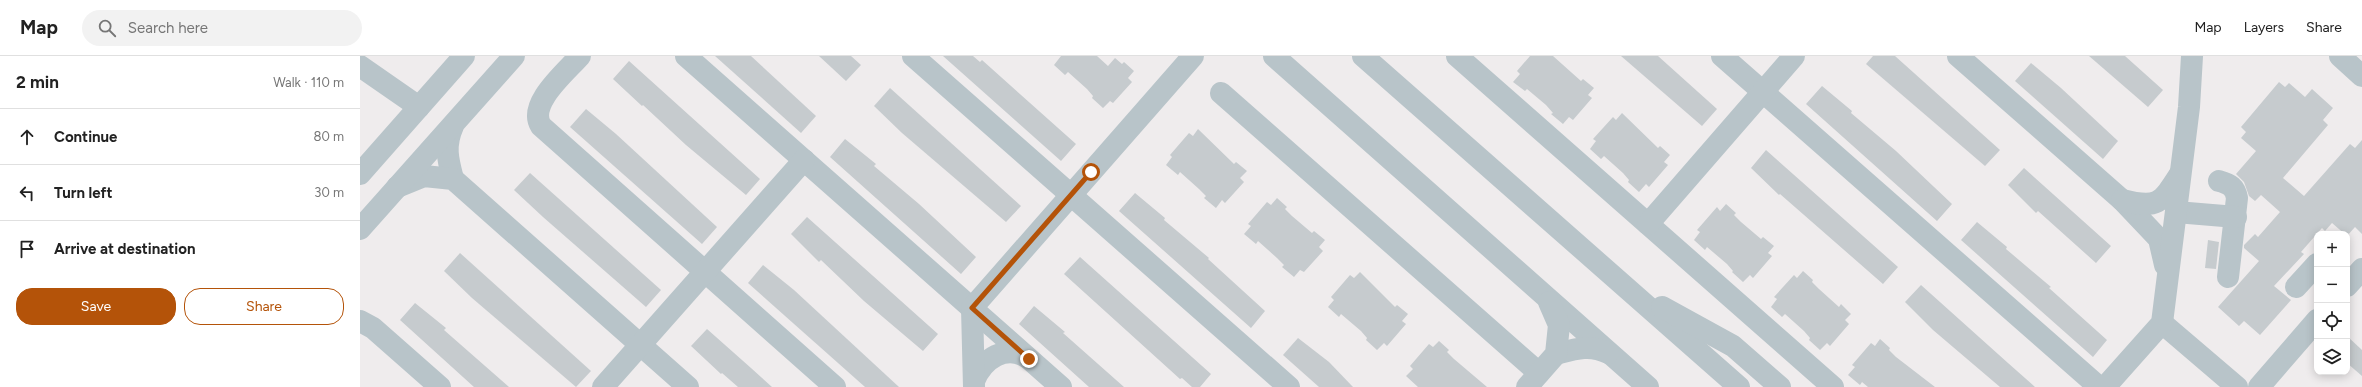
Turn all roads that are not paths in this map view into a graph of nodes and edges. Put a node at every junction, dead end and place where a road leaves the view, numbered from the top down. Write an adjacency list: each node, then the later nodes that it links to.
1 (464, 56): 21 (street)
2 (514, 56): 23 (street)
3 (580, 56): 37 (street)
4 (686, 56): 24 (street)
5 (913, 56): 30 (street)
6 (1193, 56): 30 (street)
7 (1363, 56): 40 (street)
8 (1456, 56): 34 (street)
9 (1722, 56): 19 (street)
10 (1794, 56): 19 (street)
11 (1958, 56): 31 (street)
12 (2179, 56): 22 (street)
13 (2192, 56): 22 (street)
14 (2202, 56): 22 (street)
15 (2340, 56): 18 (street)
16 (1274, 57): 42 (street)
17 (360, 66): 21 (street)
18 (2362, 76)
19 (1763, 92): 34 (street); 63 (street)
20 (1221, 93): 51 (street)
21 (419, 107): 25 (street)
22 (2189, 107): 26 (street)
23 (454, 122): 27 (street); 29 (street)
24 (804, 160): 37 (street); 43 (street)
25 (364, 168)
26 (2181, 174): 31 (street); 32 (street)
27 (453, 179): 29 (street); 47 (street)
28 (2219, 182): 33 (street)
29 (397, 187): 35 (street)
30 (1070, 194): 43 (street); 58 (street)
31 (2122, 200): 39 (street)
32 (2176, 212): 33 (street); 39 (street)
33 (2236, 217): 38 (street)
34 (1648, 224): 62 (street)
35 (363, 227)
36 (2314, 267): 41 (street)
37 (704, 272): 47 (street); 56 (street)
38 (2228, 277)
39 (2168, 279): 46 (street)
40 (1625, 287): 60 (street); 61 (street)
41 (2296, 288)
42 (1548, 299): 48 (street); 49 (street)
43 (972, 308): 50 (street); 52 (street)
44 (360, 321): 53 (street)
45 (2314, 323): 66 (street)
46 (2162, 324): 64 (street); 65 (street)
47 (641, 344): 54 (street); 55 (street)
48 (1609, 353): 49 (street); 59 (street)
49 (1556, 354): 51 (street)
50 (1029, 359): 52 (street); 57 (street)
51 (1533, 380)
52 (974, 384)
53 (440, 387)
54 (603, 387)
55 (688, 387)
56 (835, 387)
57 (1061, 387)
58 (1289, 387)
59 (1648, 387)
60 (1739, 387)
61 (1780, 387)
62 (1832, 387)
63 (2099, 387)
64 (2105, 387)
65 (2238, 387)
66 (2259, 387)

